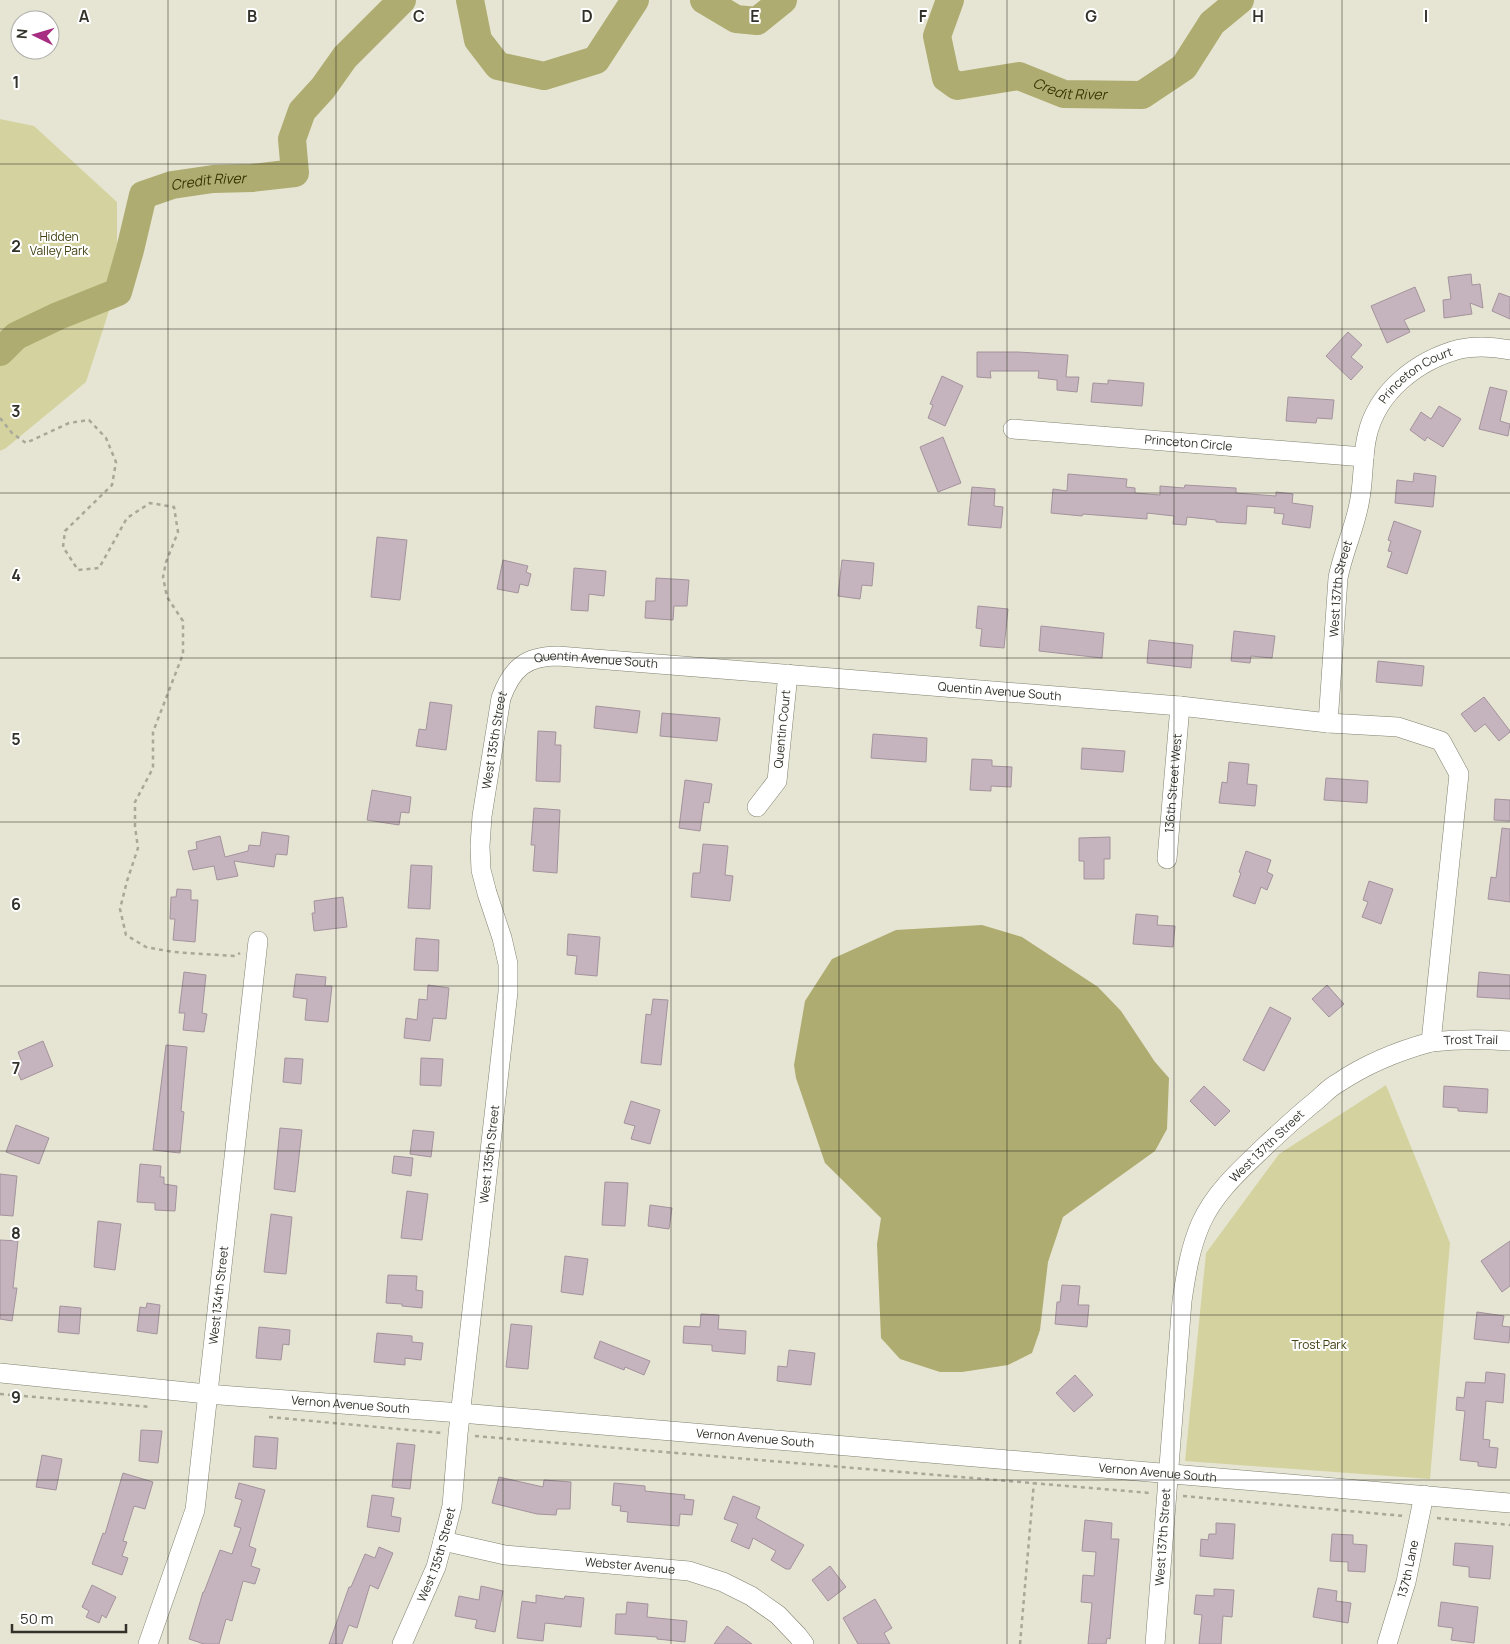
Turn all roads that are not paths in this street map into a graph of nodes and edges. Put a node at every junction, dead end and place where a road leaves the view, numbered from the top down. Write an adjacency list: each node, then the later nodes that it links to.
1 (1510, 350): 3 (street, Princeton Court)
2 (1013, 428): 3 (street, Princeton Circle)
3 (1364, 457): 7 (street, West 137th Street)
4 (521, 666): 5 (street, Quentin Avenue South); 15 (street, West 135th Street)
5 (788, 674): 6 (street, Quentin Avenue South); 8 (street, Quentin Court)
6 (1180, 706): 7 (street, Quentin Avenue South); 9 (street, 136th Street West)
7 (1328, 723): 12 (street, Quentin Avenue South)
8 (757, 807)
9 (1167, 859)
10 (258, 942): 14 (street, West 134th Street)
11 (1510, 1041): 12 (street, Trost Trail)
12 (1431, 1042): 16 (street, West 137th Street)
13 (0, 1373): 14 (street, Vernon Avenue South)
14 (207, 1394): 15 (street, Vernon Avenue South); 21 (street, West 134th Street)
15 (461, 1413): 16 (street, Vernon Avenue South); 19 (street, West 135th Street)
16 (1168, 1474): 17 (street, Vernon Avenue South); 23 (street, West 137th Street)
17 (1424, 1495): 18 (street, Vernon Avenue South); 24 (street, 137th Lane)
18 (1510, 1503)
19 (443, 1541): 20 (street, Webster Avenue); 22 (street, West 135th Street)
20 (801, 1640)
21 (148, 1644)
22 (402, 1644)
23 (1154, 1644)
24 (1387, 1644)

